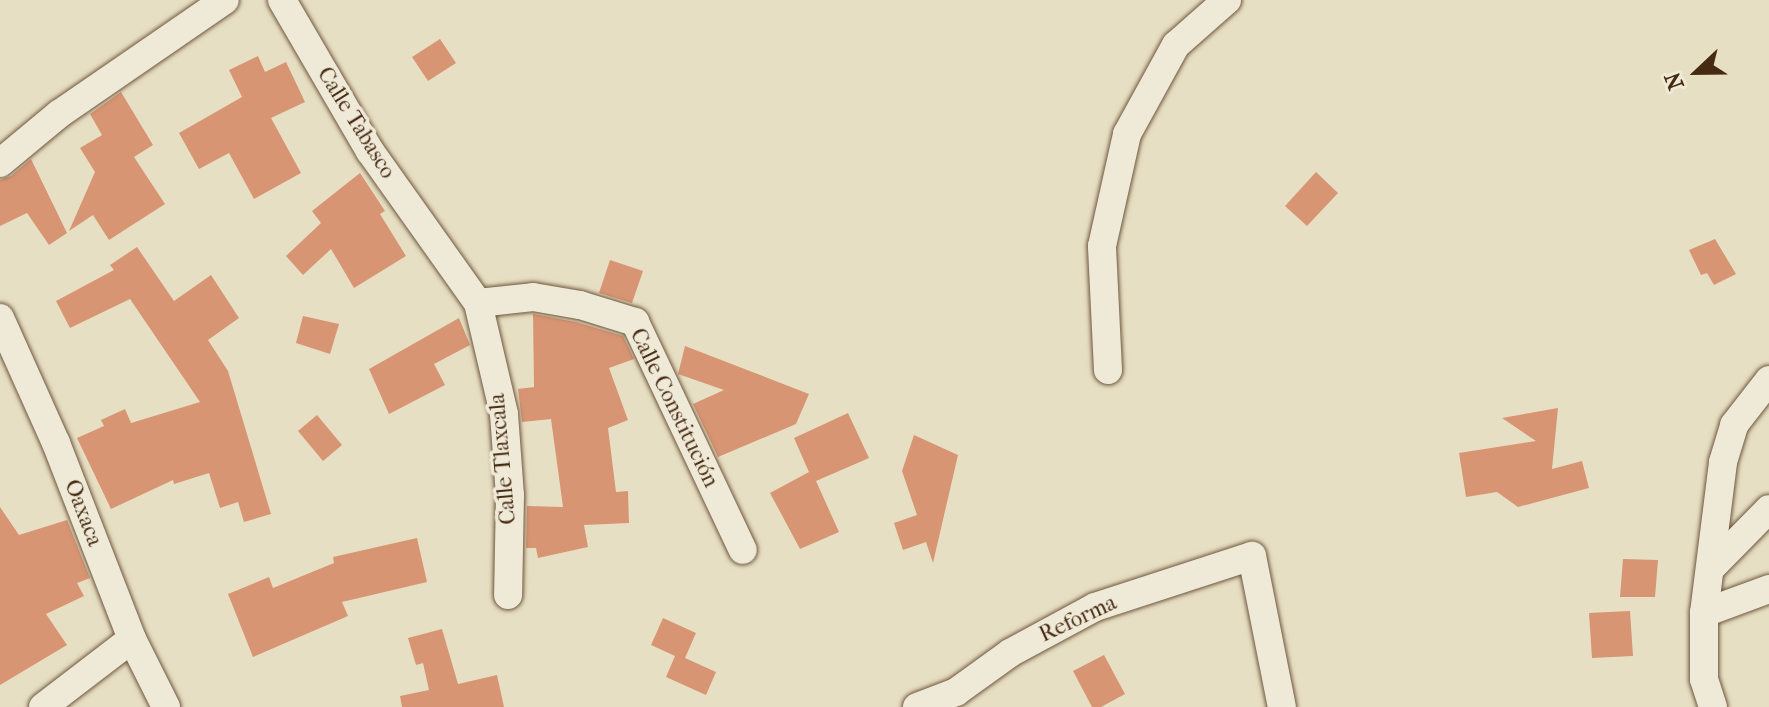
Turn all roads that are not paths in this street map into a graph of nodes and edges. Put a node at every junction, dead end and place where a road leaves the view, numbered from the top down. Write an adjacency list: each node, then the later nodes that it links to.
1 (225, 0): 4 (street)
2 (282, 0): 5 (street, Calle Tabasco)
3 (1227, 0): 8 (street)
4 (0, 163)
5 (436, 243): 6 (street, Calle Tlaxcala)
6 (478, 303): 11 (street, Calle Constitución); 14 (street, Calle Tlaxcala)
7 (0, 318): 16 (street, Oaxaca)
8 (1108, 370)
9 (1769, 380): 12 (street)
10 (1769, 509): 12 (street)
11 (743, 550)
12 (1712, 567): 15 (street)
13 (1769, 589): 15 (street)
14 (508, 595)
15 (1704, 613): 21 (street)
16 (132, 639): 17 (street); 18 (street, Oaxaca)
17 (43, 707)
18 (166, 707)
19 (917, 707): 20 (street, Reforma)
20 (1282, 707)
21 (1713, 707)

